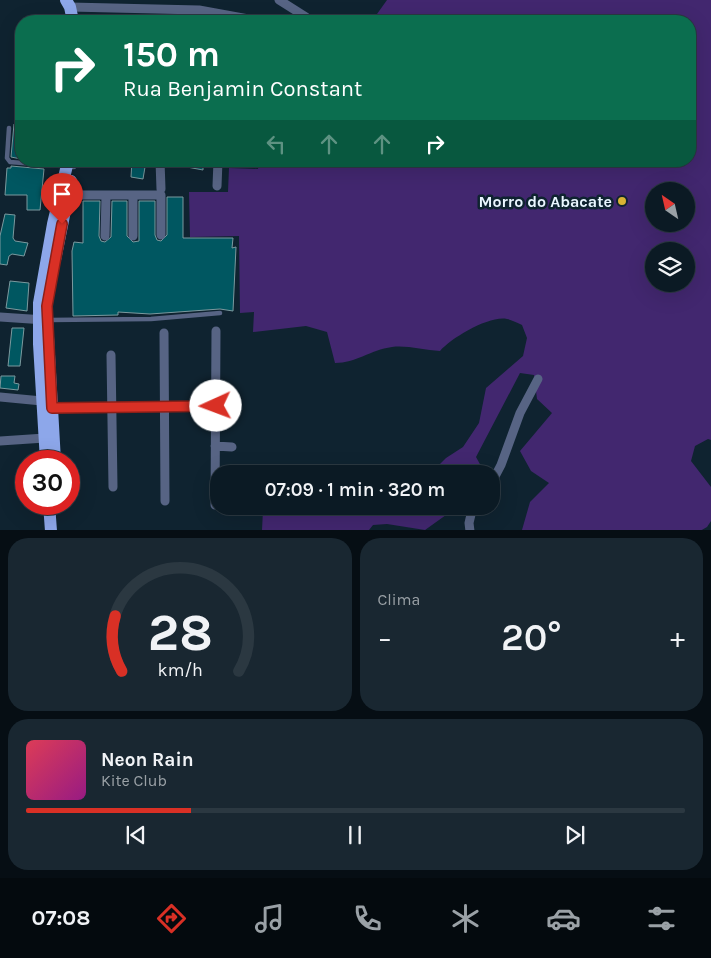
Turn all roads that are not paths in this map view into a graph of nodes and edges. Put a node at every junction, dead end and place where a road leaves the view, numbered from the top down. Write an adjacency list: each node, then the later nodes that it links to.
1 (279, 0): 4 (street)
2 (300, 0): 4 (street)
3 (68, 4): 5 (street)
4 (295, 9): 6 (street)
5 (227, 15)
6 (303, 15)
7 (9, 128): 8 (lane)
8 (15, 162)
9 (70, 167): 23 (main road)
10 (71, 167): 15 (main road)
11 (160, 167): 14 (street)
12 (218, 167): 13 (street)
13 (217, 186)
14 (161, 189)
15 (69, 195): 16 (street); 23 (main road)
16 (106, 196): 17 (street); 19 (street)
17 (133, 196): 18 (street); 20 (street)
18 (162, 234)
19 (105, 236)
20 (133, 236)
21 (220, 313): 23 (lane)
22 (0, 317): 23 (street)
23 (42, 320): 29 (main road)
24 (216, 331): 30 (street)
25 (164, 333): 32 (street)
26 (111, 355): 31 (street)
27 (538, 379): 40 (street)
28 (0, 397): 29 (street)
29 (46, 406): 31 (street); 33 (main road); 38 (main road)
30 (216, 406): 32 (street); 35 (street)
31 (112, 408): 32 (street); 41 (street)
32 (164, 408): 42 (street)
33 (44, 438): 34 (street); 37 (main road)
34 (0, 441)
35 (215, 446): 36 (street); 39 (street)
36 (232, 447)
37 (45, 450)
38 (53, 450)
39 (215, 465)
40 (500, 467)
41 (112, 487)
42 (165, 501)
43 (50, 515): 46 (main road)
44 (58, 515): 47 (main road)
45 (470, 515): 48 (street)
46 (51, 530)
47 (59, 530)
48 (470, 530)

